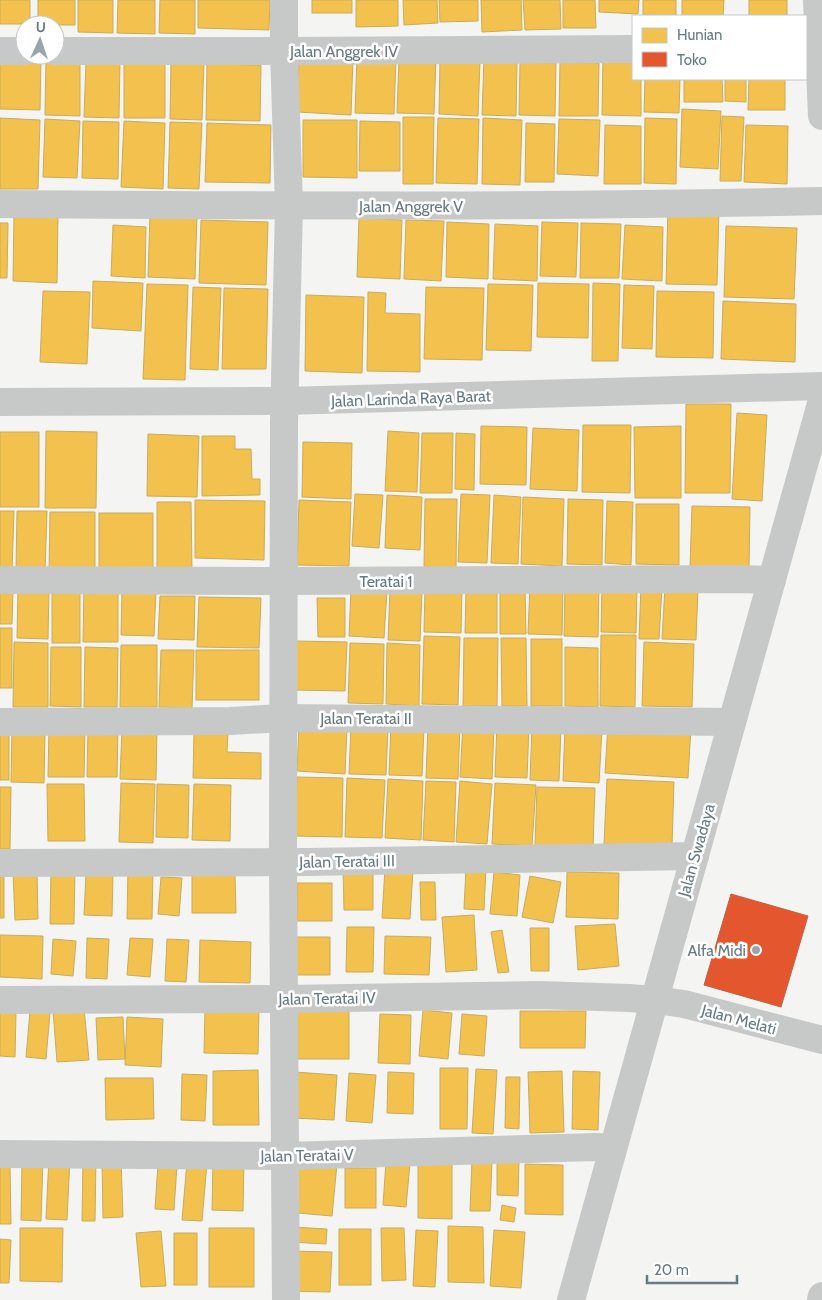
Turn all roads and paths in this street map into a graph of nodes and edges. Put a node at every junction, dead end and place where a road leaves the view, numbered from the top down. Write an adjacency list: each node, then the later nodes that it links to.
1 (284, 0): 8 (street)
2 (817, 0): 3 (street)
3 (812, 47): 9 (street)
4 (632, 48): 8 (street, Jalan Anggrek IV)
5 (0, 51): 6 (street)
6 (15, 51)
7 (65, 51): 8 (street, Jalan Anggrek IV)
8 (284, 51): 12 (street)
9 (822, 116)
10 (822, 201): 12 (street, Jalan Anggrek V)
11 (0, 204): 12 (street, Jalan Anggrek V)
12 (289, 206): 16 (street)
13 (822, 386): 16 (street, Jalan Larinda Raya Barat)
14 (822, 400): 18 (street, Jalan Swadaya)
15 (0, 402): 16 (street, Jalan Larinda Raya Barat)
16 (284, 402): 19 (street)
17 (0, 580): 19 (street, Teratai 1)
18 (772, 580): 19 (street, Teratai 1); 22 (street, Jalan Swadaya)
19 (284, 581): 20 (street)
20 (283, 718): 21 (street, Jalan Teratai II); 22 (street, Jalan Teratai II); 24 (street)
21 (0, 722)
22 (732, 722): 23 (street, Jalan Swadaya)
23 (695, 856): 24 (street, Jalan Teratai III); 28 (street, Jalan Swadaya)
24 (283, 862): 25 (street, Jalan Teratai III); 26 (street)
25 (0, 863)
26 (284, 999): 27 (street, Jalan Teratai IV); 28 (street, Jalan Teratai IV); 32 (street)
27 (0, 1000)
28 (654, 1000): 29 (street, Jalan Melati); 30 (street, Jalan Swadaya)
29 (822, 1040)
30 (613, 1148): 32 (street, Jalan Teratai V); 35 (street, Jalan Swadaya)
31 (0, 1154): 32 (street, Jalan Teratai V)
32 (285, 1156): 34 (street)
33 (822, 1296): 36 (street)
34 (286, 1300)
35 (571, 1300)
36 (821, 1300)

